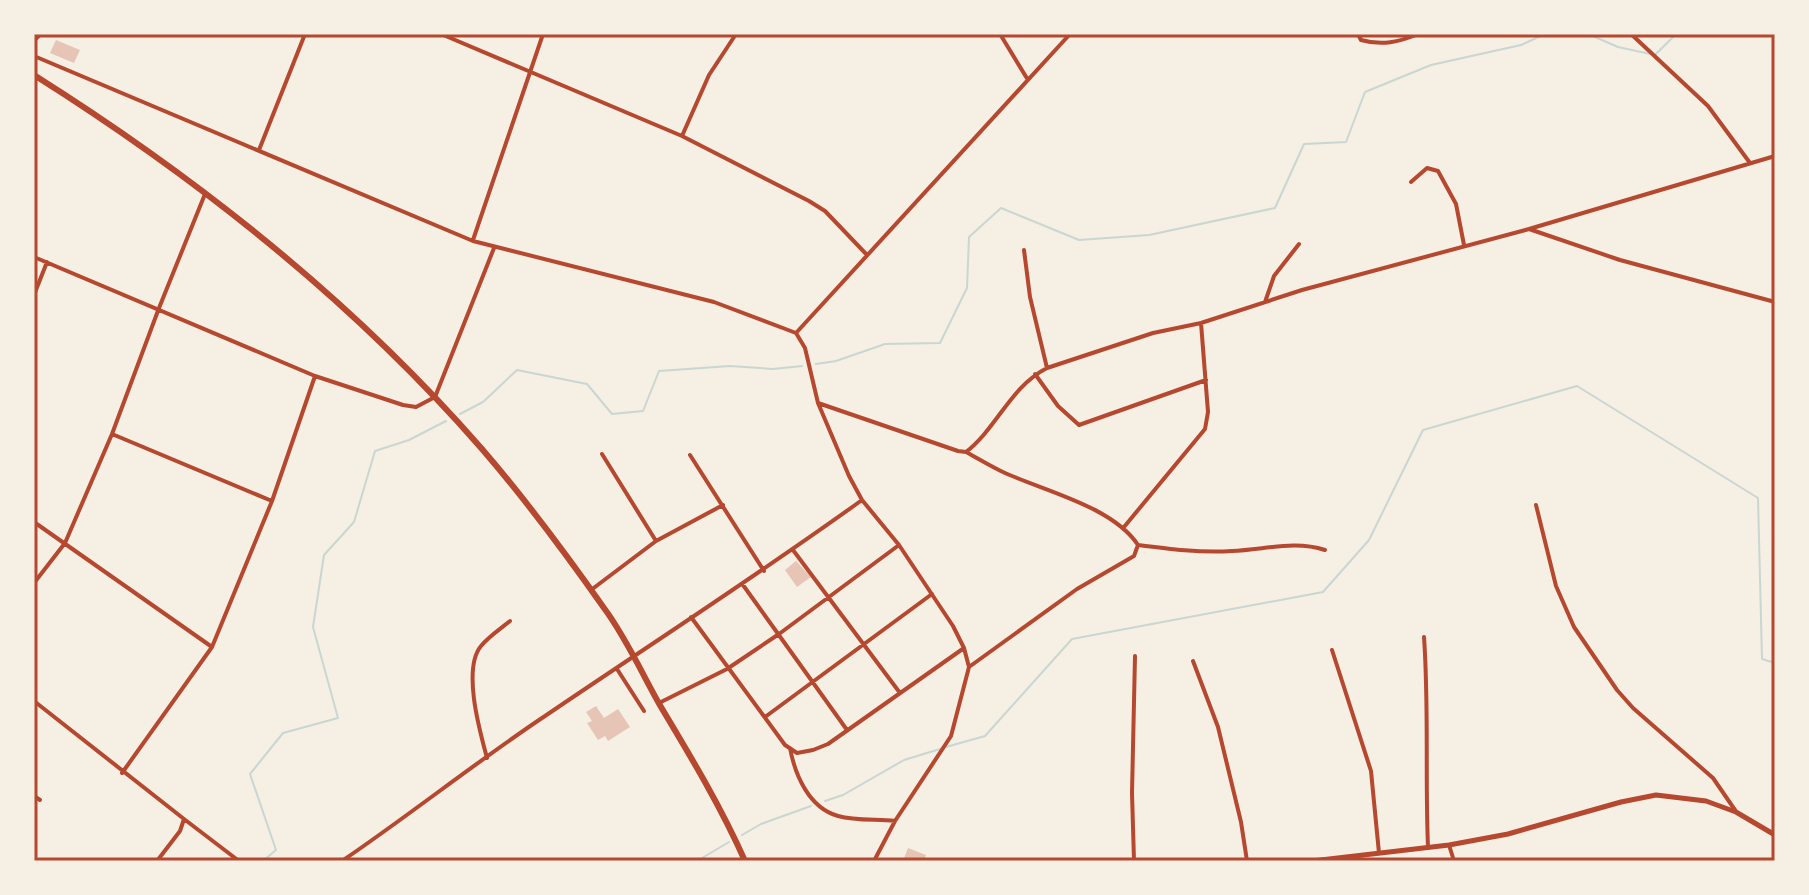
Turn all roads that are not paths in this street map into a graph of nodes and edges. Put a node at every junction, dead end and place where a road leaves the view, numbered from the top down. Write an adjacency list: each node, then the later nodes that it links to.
1 (40, 34): 11 (street)
2 (305, 34): 17 (street)
3 (441, 34): 13 (street)
4 (543, 34): 13 (street)
5 (736, 34): 16 (street)
6 (1000, 34): 15 (street)
7 (1070, 34): 15 (street)
8 (1358, 34): 9 (street)
9 (1418, 34)
10 (1631, 34): 19 (street)
11 (34, 40)
12 (34, 56): 17 (street)
13 (531, 72): 16 (street); 23 (street)
14 (34, 75): 21 (highway)
15 (1028, 80): 28 (street)
16 (682, 136): 28 (street)
17 (259, 150): 23 (street)
18 (1775, 156): 19 (street)
19 (1750, 163): 22 (street)
20 (1411, 182): 25 (street)
21 (206, 192): 34 (street); 41 (highway)
22 (1529, 229): 25 (street); 33 (street)
23 (473, 241): 26 (street)
24 (1299, 244): 32 (street)
25 (1464, 245): 32 (street)
26 (494, 248): 36 (street); 41 (street)
27 (1024, 250): 37 (street)
28 (867, 255): 36 (street)
29 (34, 257): 30 (street)
30 (47, 262): 31 (street); 34 (street)
31 (34, 295)
32 (1265, 302): 35 (street)
33 (1775, 302)
34 (159, 308): 39 (street); 43 (street)
35 (1201, 323): 37 (street); 40 (street)
36 (796, 333): 42 (street)
37 (1047, 368): 38 (street)
38 (1035, 374): 40 (street); 44 (street)
39 (315, 376): 41 (street); 48 (street)
40 (1206, 380): 52 (street)
41 (435, 397): 62 (highway)
42 (818, 403): 44 (street); 47 (street)
43 (112, 434): 48 (street); 54 (street)
44 (966, 452): 52 (street)
45 (602, 454): 53 (street)
46 (690, 455): 49 (street)
47 (862, 500): 55 (street); 57 (street)
48 (272, 501): 70 (street)
49 (723, 505): 53 (street); 59 (street)
50 (1536, 505): 91 (street)
51 (34, 522): 54 (street)
52 (1123, 528): 56 (street)
53 (656, 541): 62 (street)
54 (65, 543): 60 (street); 70 (street)
55 (899, 545): 63 (street); 64 (street)
56 (1138, 545): 58 (street); 76 (street)
57 (793, 550): 59 (street); 64 (street)
58 (1325, 550)
59 (764, 571): 61 (street)
60 (34, 583)
61 (743, 585): 65 (street); 67 (street)
62 (591, 590): 73 (highway)
63 (932, 594): 69 (street); 71 (street)
64 (829, 597): 67 (street); 69 (street)
65 (691, 617): 73 (street); 78 (street)
66 (510, 621): 87 (street)
67 (779, 634): 78 (street); 79 (street)
68 (1424, 637): 96 (street)
69 (864, 644): 79 (street); 80 (street)
70 (212, 647): 88 (street)
71 (964, 648): 76 (street); 80 (street)
72 (1332, 650): 97 (street)
73 (634, 655): 77 (street); 82 (highway)
74 (1135, 656): 103 (street)
75 (1193, 661): 104 (street)
76 (969, 667): 93 (street)
77 (617, 669): 83 (street); 87 (street)
78 (727, 669): 82 (street); 84 (street)
79 (812, 682): 84 (street); 85 (street)
80 (900, 693): 85 (street)
81 (34, 701): 88 (street)
82 (659, 703): 101 (highway)
83 (644, 711)
84 (765, 717): 86 (street)
85 (847, 730): 86 (street)
86 (790, 748): 93 (street)
87 (487, 758): 100 (street)
88 (122, 773): 92 (street)
89 (34, 796): 90 (street)
90 (40, 800)
91 (1736, 812): 94 (street); 95 (street)
92 (184, 819): 98 (street); 99 (street)
93 (895, 821): 102 (street)
94 (1775, 835)
95 (1449, 845): 96 (street); 106 (street)
96 (1428, 847): 97 (street)
97 (1379, 853): 105 (street)
98 (157, 861)
99 (239, 861)
100 (342, 861)
101 (745, 861)
102 (874, 861)
103 (1134, 861)
104 (1247, 861)
105 (1312, 861)
106 (1454, 861)

